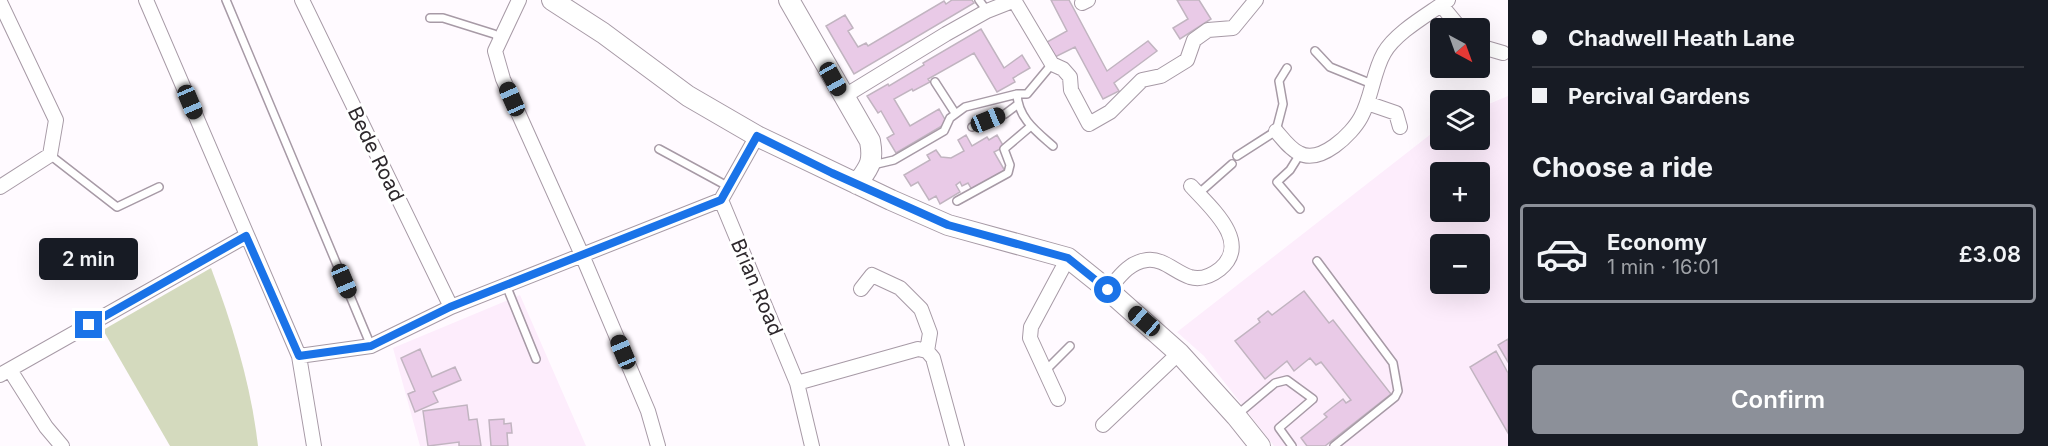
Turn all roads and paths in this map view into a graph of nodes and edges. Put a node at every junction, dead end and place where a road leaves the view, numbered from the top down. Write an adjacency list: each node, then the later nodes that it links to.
1 (146, 0): 47 (street)
2 (226, 0): 55 (lane)
3 (302, 0): 54 (street, Bede Road)
4 (519, 0): 14 (street)
5 (552, 0): 31 (street)
6 (1014, 0): 11 (street); 18 (street)
7 (1256, 0): 18 (street)
8 (0, 2): 34 (street)
9 (795, 2): 23 (street)
10 (1444, 2): 13 (street); 21 (street)
11 (983, 5): 23 (street)
12 (430, 18): 14 (lane)
13 (1454, 18)
14 (501, 39): 48 (street)
15 (1490, 49): 17 (street)
16 (1315, 51): 21 (lane)
17 (1506, 53)
18 (1052, 64): 22 (lane)
19 (1287, 68): 30 (lane)
20 (935, 82): 26 (lane)
21 (1372, 84): 24 (street)
22 (1017, 94): 25 (lane); 26 (lane)
23 (843, 97): 38 (street)
24 (1367, 103): 29 (street); 35 (street)
25 (1017, 105): 27 (lane); 28 (lane)
26 (955, 113): 38 (lane)
27 (1031, 126): 32 (lane); 45 (lane)
28 (972, 127)
29 (1400, 127)
30 (1276, 131): 35 (street); 36 (lane)
31 (757, 136): 39 (street); 40 (street)
32 (1053, 146)
33 (659, 149): 40 (lane)
34 (50, 154): 41 (street); 42 (lane)
35 (1300, 154): 46 (lane)
36 (1237, 156)
37 (1232, 164): 43 (lane)
38 (871, 166): 39 (street)
39 (857, 184): 49 (street)
40 (729, 186): 44 (street)
41 (0, 187)
42 (159, 187)
43 (1194, 190): 53 (street)
44 (721, 200): 48 (street); 63 (street, Brian Road)
45 (957, 201)
46 (1300, 209)
47 (246, 236): 59 (street); 62 (street)
48 (582, 255): 51 (street); 69 (street)
49 (1068, 258): 53 (street); 61 (street)
50 (1317, 261): 74 (lane)
51 (506, 285): 54 (street); 60 (lane)
52 (861, 289): 57 (street)
53 (1108, 290): 58 (street)
54 (450, 307): 55 (street)
55 (371, 346): 59 (street)
56 (1070, 346): 61 (lane)
57 (927, 351): 63 (street); 71 (street)
58 (1179, 353): 65 (street); 66 (street)
59 (299, 356): 68 (street)
60 (536, 359)
61 (1045, 370): 64 (street)
62 (5, 372): 67 (street)
63 (797, 383): 70 (street, Brian Road)
64 (1058, 399)
65 (1236, 416): 72 (street); 73 (lane)
66 (1103, 425)
67 (62, 446)
68 (314, 446)
69 (658, 446)
70 (812, 446)
71 (957, 446)
72 (1260, 446)
73 (1292, 446)
74 (1334, 446)

